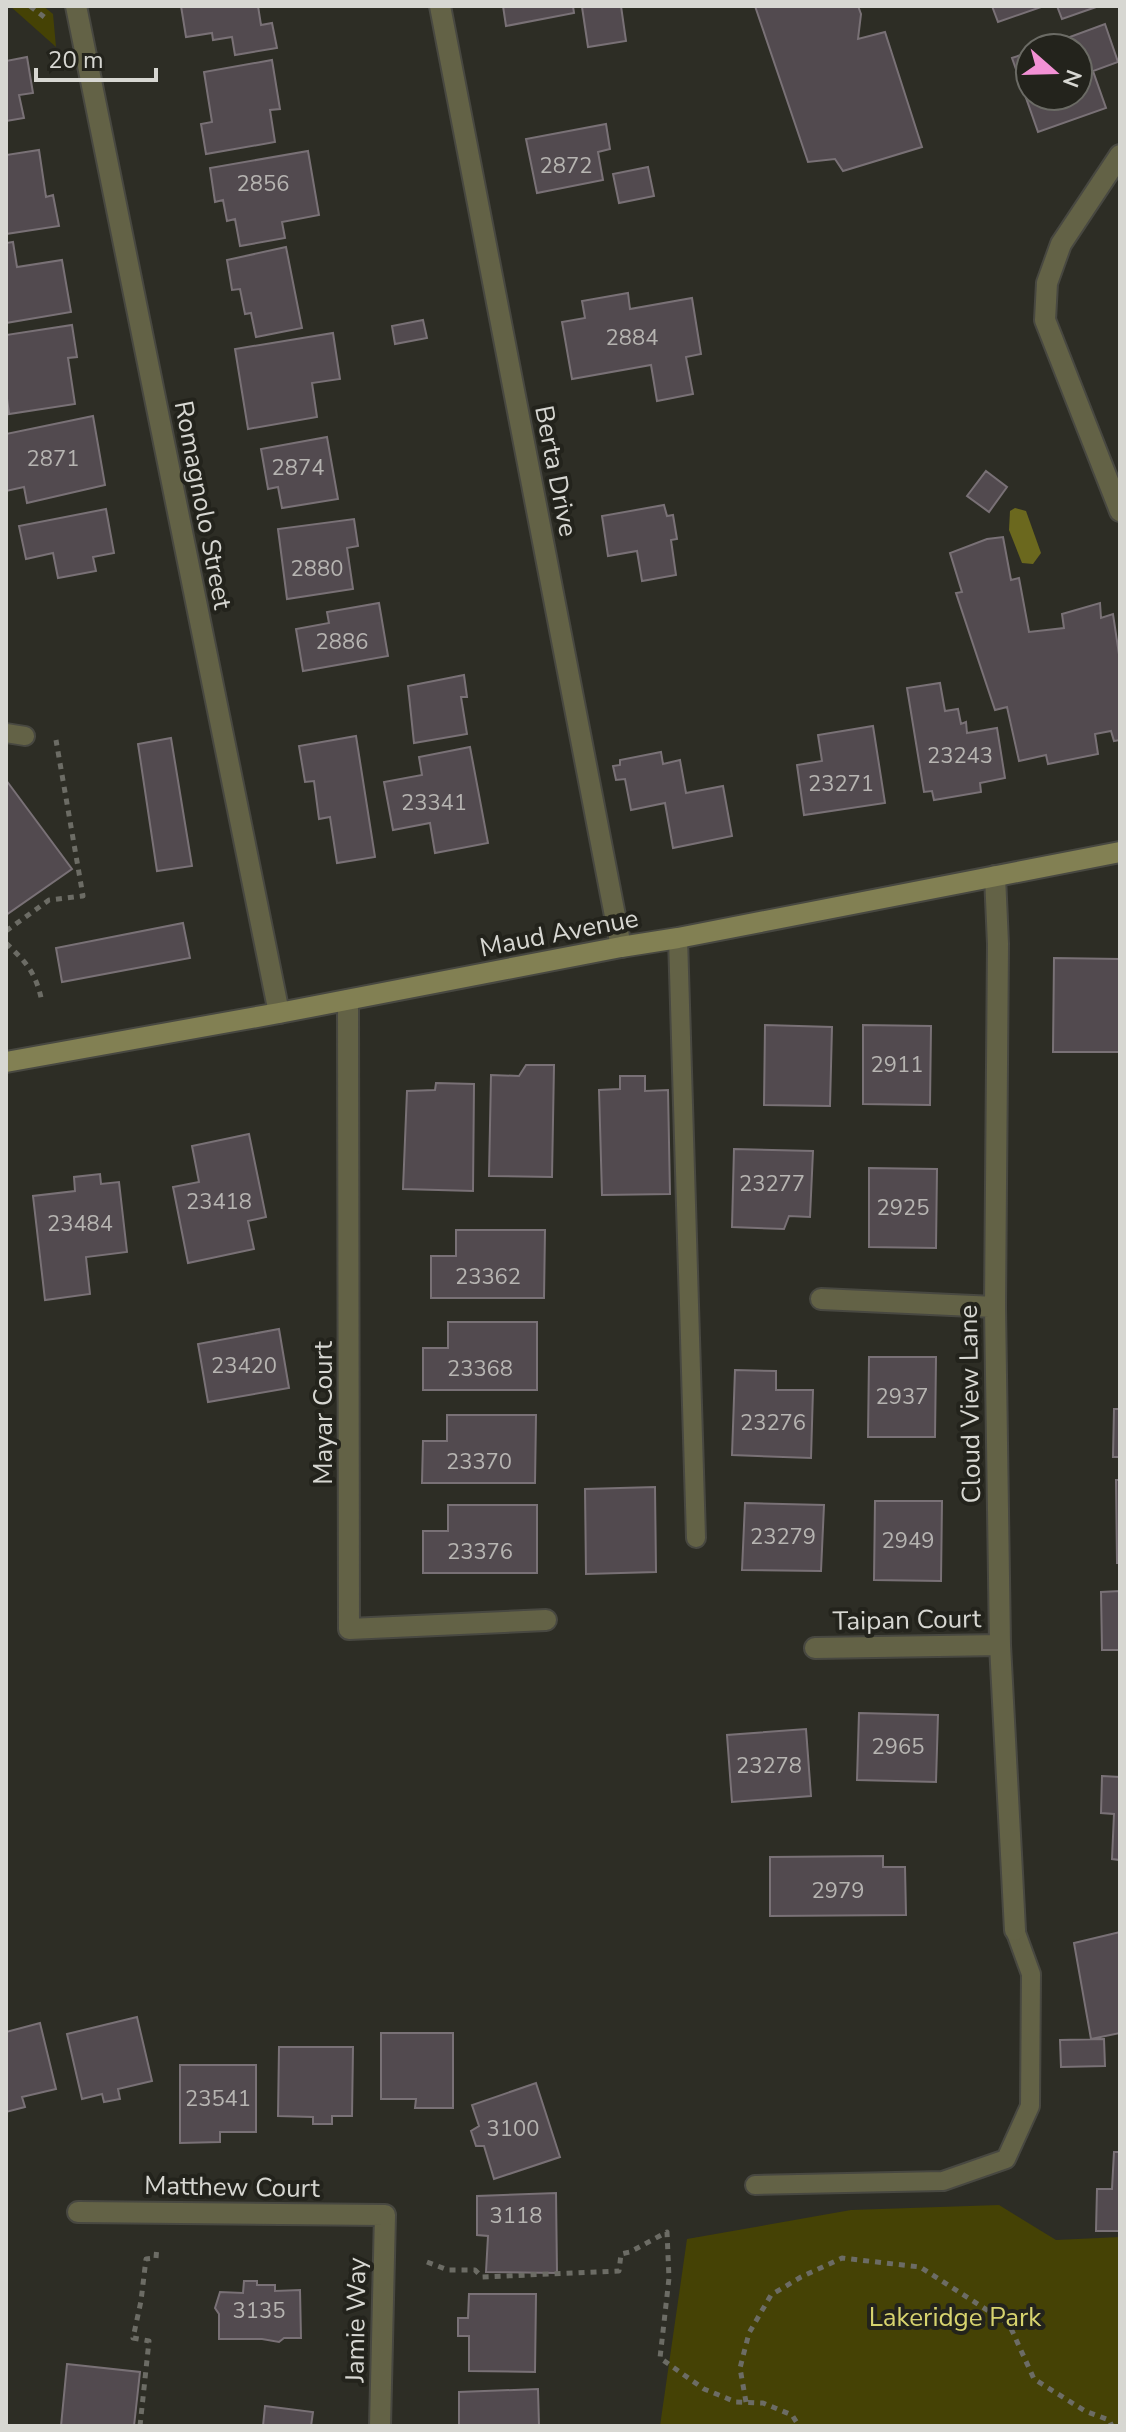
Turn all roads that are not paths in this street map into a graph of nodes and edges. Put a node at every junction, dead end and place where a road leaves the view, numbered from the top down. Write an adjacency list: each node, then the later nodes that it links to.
1 (76, 6): 10 (street, Romagnolo Street)
2 (440, 6): 8 (street, Berta Drive)
3 (1120, 155): 4 (street)
4 (1120, 511)
5 (1120, 852): 6 (street, Maud Avenue)
6 (995, 876): 7 (street, Maud Avenue); 13 (street, Cloud View Lane)
7 (678, 938): 8 (street, Maud Avenue); 14 (lane)
8 (621, 947): 9 (street, Maud Avenue)
9 (348, 1000): 10 (street, Maud Avenue); 15 (street, Mayar Court)
10 (279, 1013): 11 (street, Maud Avenue)
11 (6, 1062)
12 (821, 1299): 13 (street)
13 (995, 1307): 16 (street, Cloud View Lane)
14 (696, 1538)
15 (546, 1620)
16 (1000, 1645): 17 (street, Taipan Court); 18 (street, Cloud View Lane)
17 (815, 1648)
18 (1015, 1930): 19 (lane)
19 (755, 2185)
20 (78, 2212): 21 (street, Matthew Court)
21 (385, 2215): 22 (street, Jamie Way)
22 (380, 2426)

